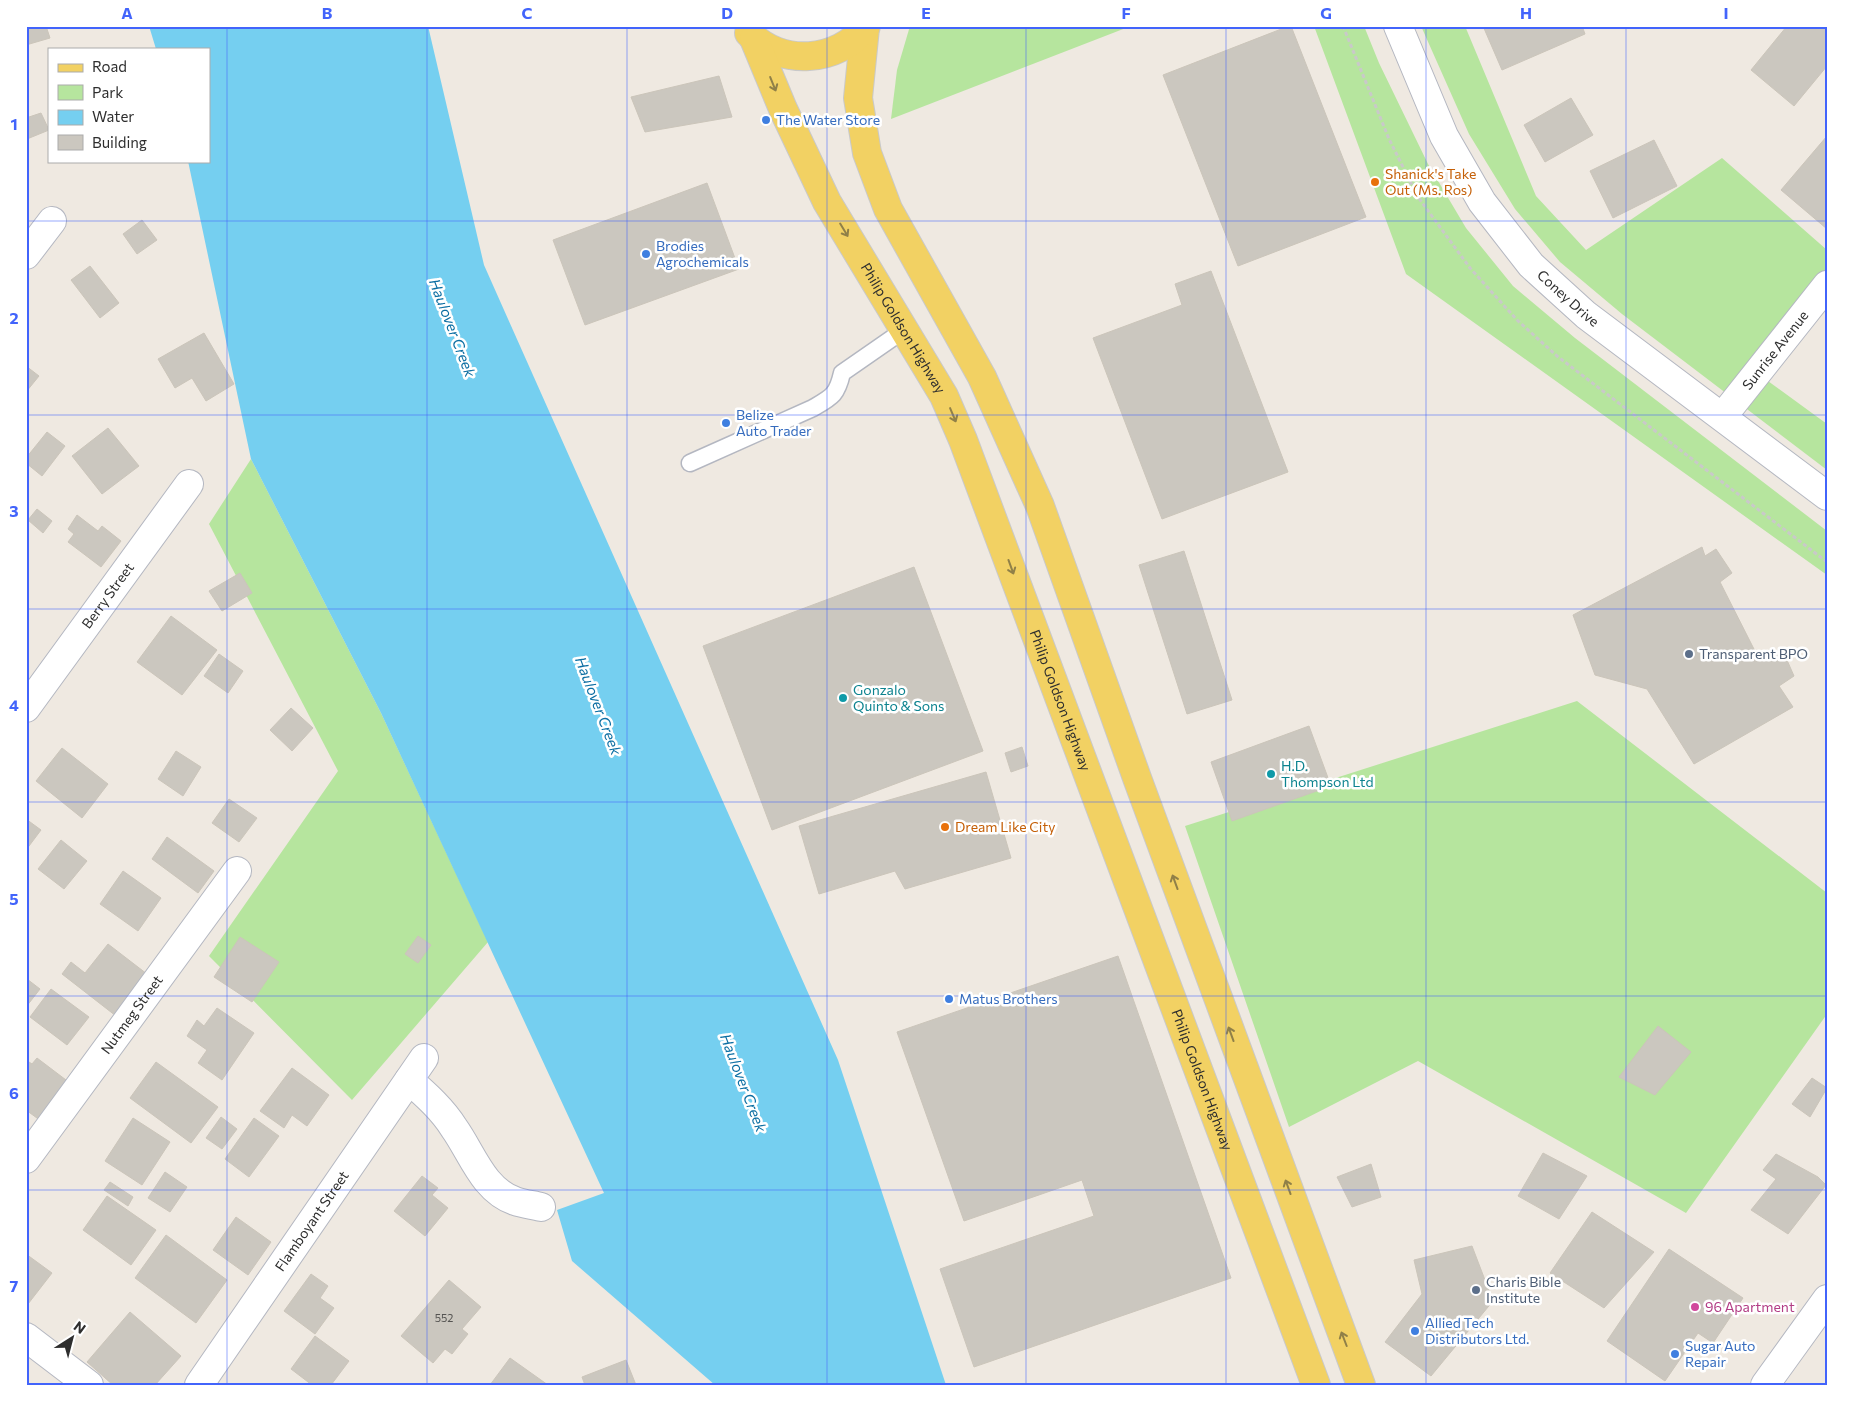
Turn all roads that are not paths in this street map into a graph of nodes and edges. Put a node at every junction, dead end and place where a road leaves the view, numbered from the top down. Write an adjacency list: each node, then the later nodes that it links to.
1 (1398, 26): 8 (street, Coney Drive)
2 (866, 27): 3 (main road); 21 (main road, one-way to 2)
3 (749, 32): 7 (main road, Philip Goldson Highway, one-way to 7)
4 (52, 221): 5 (street)
5 (26, 255)
6 (1827, 285): 8 (street, Sunrise Avenue)
7 (904, 330): 9 (lane); 20 (main road, Philip Goldson Highway, one-way to 20)
8 (1723, 416): 11 (street, Coney Drive)
9 (690, 463)
10 (189, 484): 12 (street, Berry Street)
11 (1827, 496)
12 (26, 708)
13 (237, 871): 14 (street, Nutmeg Street)
14 (26, 1159)
15 (541, 1207): 18 (street, Flamboyant Street)
16 (1827, 1298): 22 (street)
17 (26, 1337): 19 (street)
18 (206, 1382)
19 (89, 1385)
20 (1316, 1385)
21 (1361, 1385)
22 (1766, 1385)

